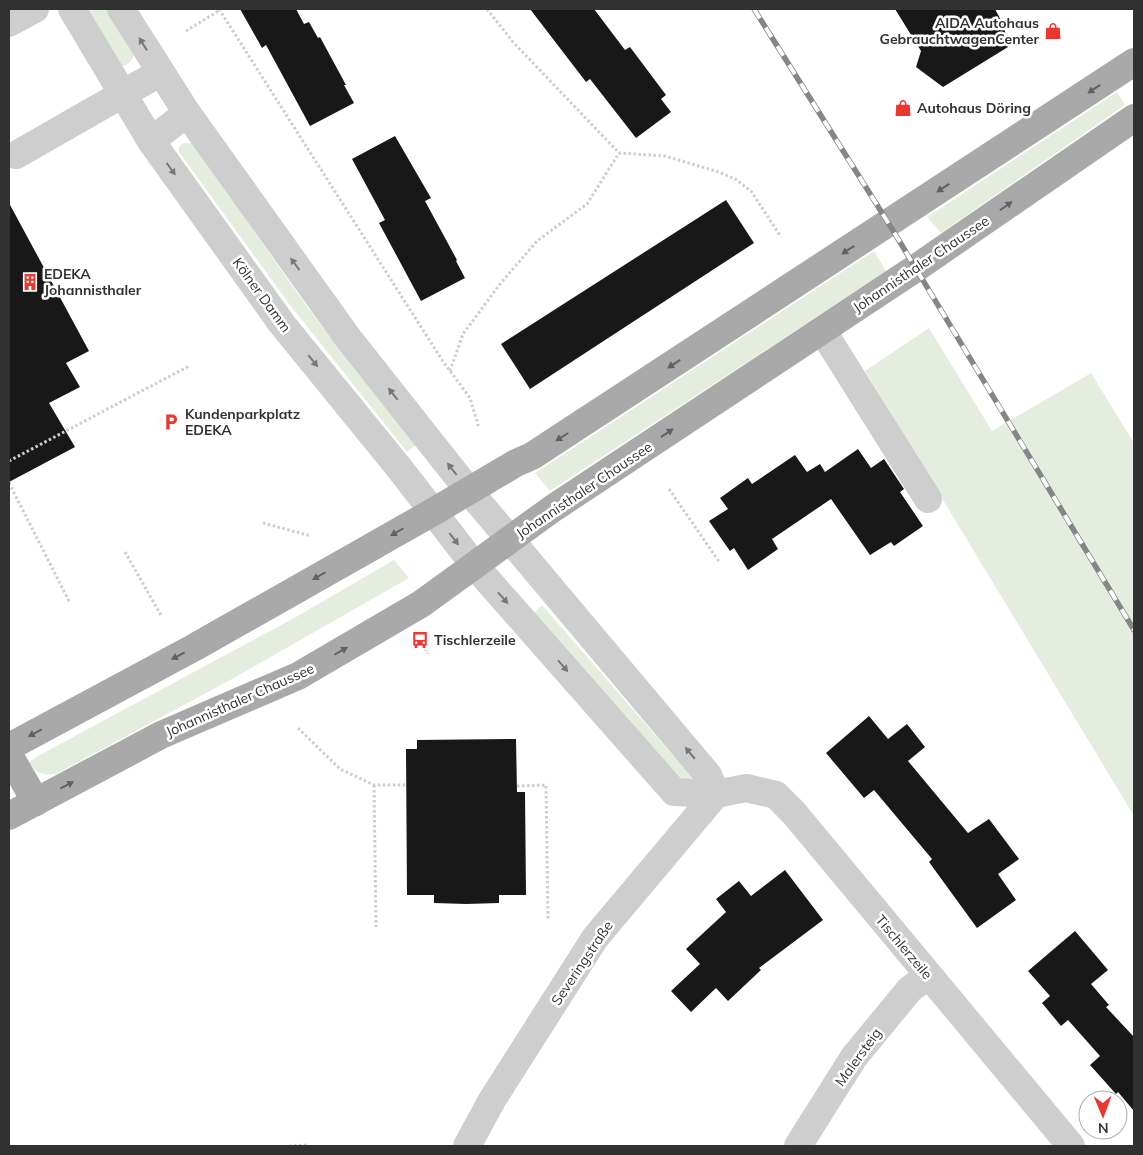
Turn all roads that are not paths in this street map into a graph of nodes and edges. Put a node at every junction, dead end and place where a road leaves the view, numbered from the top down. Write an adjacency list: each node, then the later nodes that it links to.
1 (35, 9): 4 (street)
2 (72, 9): 7 (street, Kölner Damm)
3 (120, 9): 6 (street, one-way to 3)
4 (9, 23)
5 (1134, 62): 13 (main road, one-way to 13)
6 (161, 72): 7 (street); 8 (street)
7 (122, 93): 10 (street, Kölner Damm); 11 (street)
8 (186, 113): 10 (street); 13 (street, one-way to 8)
9 (1134, 118): 12 (main road, Johannisthaler Chaussee, one-way to 9)
10 (151, 141): 15 (street, Kölner Damm, one-way to 15)
11 (16, 155)
12 (822, 330): 14 (street); 16 (main road, Johannisthaler Chaussee, one-way to 12)
13 (469, 491): 15 (main road); 16 (street)
14 (928, 499)
15 (433, 512): 17 (street, Kölner Damm, one-way to 17); 18 (main road, one-way to 18)
16 (510, 540): 17 (main road, Johannisthaler Chaussee); 20 (street, one-way to 16)
17 (475, 566): 20 (street, Tischlerzeile, one-way to 20); 21 (main road, Johannisthaler Chaussee, one-way to 17)
18 (9, 747)
19 (9, 754): 21 (main road)
20 (716, 794): 23 (street, Tischlerzeile); 24 (street, Severingstraße)
21 (36, 802): 22 (main road, Johannisthaler Chaussee)
22 (9, 816)
23 (928, 976): 25 (street, Malersteig); 26 (street, Tischlerzeile)
24 (467, 1146)
25 (798, 1146)
26 (1071, 1146)

